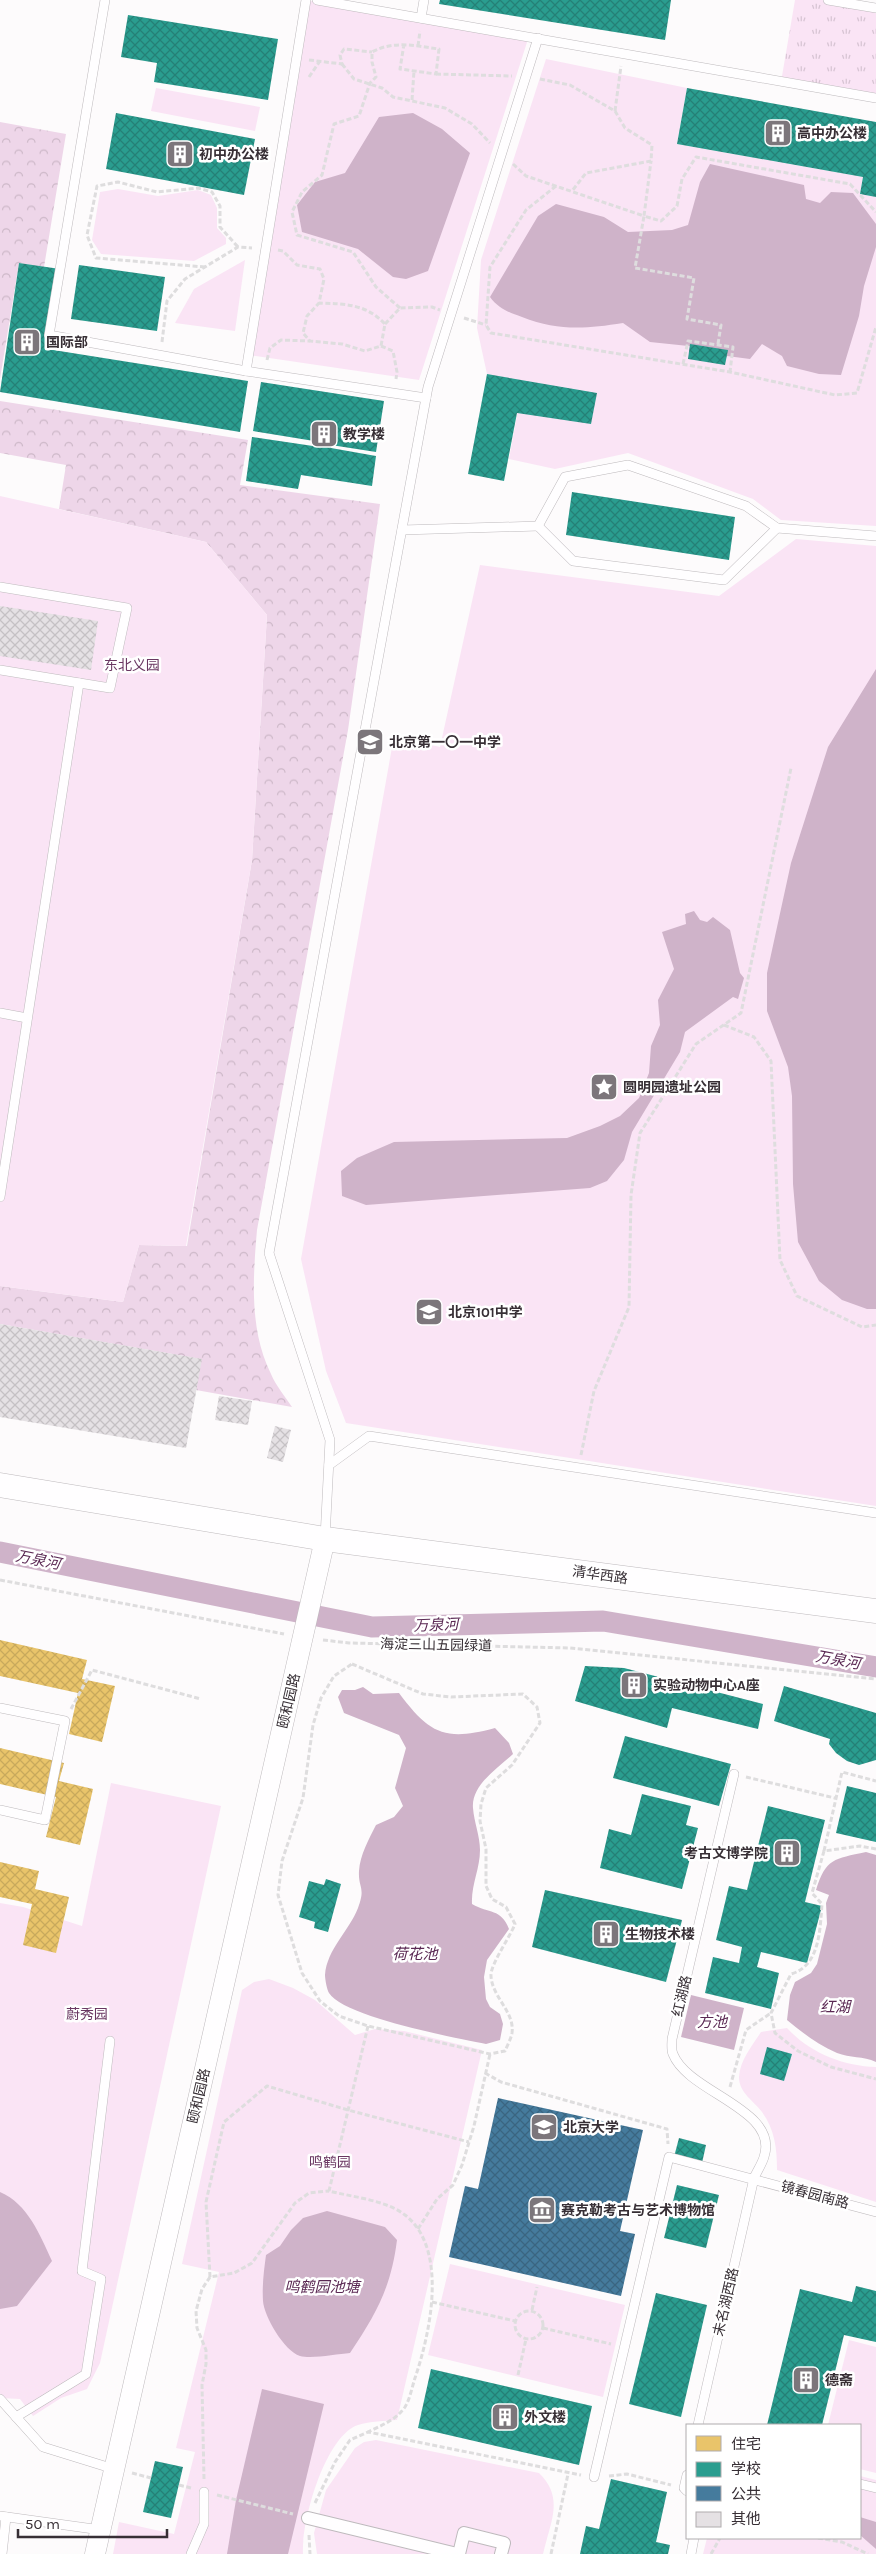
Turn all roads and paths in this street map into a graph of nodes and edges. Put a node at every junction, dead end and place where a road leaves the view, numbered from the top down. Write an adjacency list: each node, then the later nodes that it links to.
1 (106, 0): 39 (lane)
2 (306, 0): 12 (lane)
3 (316, 0): 7 (lane)
4 (424, 0): 7 (lane)
5 (828, 0): 6 (lane)
6 (876, 8)
7 (421, 18): 8 (lane)
8 (538, 38): 11 (lane); 16 (lane)
9 (404, 44): 10 (path); 14 (path); 15 (path)
10 (372, 52): 13 (path); 17 (path)
11 (623, 53): 18 (lane); 20 (path)
12 (296, 58): 13 (path); 28 (lane)
13 (342, 64): 17 (path)
14 (414, 71): 15 (path); 19 (path)
15 (436, 74): 16 (path)
16 (526, 76): 20 (path); 21 (lane)
17 (370, 83): 19 (path); 31 (path)
18 (876, 98)
19 (412, 100): 21 (path)
20 (615, 111): 22 (path)
21 (502, 154): 23 (path); 32 (lane)
22 (651, 161): 24 (path); 26 (path)
23 (556, 186): 24 (path); 34 (path)
24 (572, 191): 26 (path)
25 (876, 212): 26 (path)
26 (644, 216): 37 (path)
27 (238, 247): 28 (path); 29 (path); 29 (path)
28 (266, 248): 30 (path); 41 (lane)
29 (205, 267): 39 (path)
30 (319, 303): 33 (path); 36 (path)
31 (400, 308): 32 (path); 33 (path)
32 (451, 314): 34 (path); 45 (lane)
33 (385, 324): 38 (path)
34 (486, 325): 40 (path)
35 (876, 327): 42 (path)
36 (310, 341): 38 (path); 43 (path)
37 (718, 344): 40 (path); 42 (path)
38 (381, 346): 44 (path)
39 (160, 355): 41 (lane)
40 (682, 364): 42 (path)
41 (246, 371): 43 (lane)
42 (730, 372)
43 (263, 373): 44 (lane)
44 (394, 393): 45 (lane)
45 (426, 398): 48 (lane)
46 (538, 526): 47 (lane); 47 (lane); 48 (lane)
47 (777, 528): 49 (lane)
48 (402, 530): 59 (lane)
49 (876, 536)
50 (0, 587): 52 (lane)
51 (0, 670): 52 (lane)
52 (79, 683): 55 (lane)
53 (791, 768): 56 (path)
54 (0, 1013): 55 (lane)
55 (28, 1018): 57 (lane)
56 (724, 1025): 58 (path); 60 (path)
57 (0, 1197)
58 (876, 1325)
59 (329, 1465): 60 (lane); 63 (lane)
60 (579, 1468): 62 (lane)
61 (0, 1484): 63 (main road)
62 (876, 1513)
63 (325, 1539): 65 (main road, 清华西路); 66 (street, 颐和园路)
64 (0, 1580): 66 (path, 海淀三山五园绿道)
65 (876, 1612)
66 (303, 1637): 67 (path, 海淀三山五园绿道); 104 (street, 颐和园路)
67 (876, 1679)
68 (201, 1699): 70 (path)
69 (0, 1708): 70 (lane)
70 (65, 1721): 74 (lane)
71 (734, 1774): 73 (path); 83 (lane, 红湖路)
72 (876, 1781): 73 (path)
73 (835, 1798): 76 (path)
74 (0, 1810)
75 (876, 1849): 76 (path)
76 (824, 1851): 77 (path)
77 (771, 2013): 82 (path); 83 (path)
78 (368, 2026): 80 (path); 80 (path); 84 (path)
79 (110, 2041): 101 (lane)
80 (490, 2054): 81 (path)
81 (485, 2073): 85 (path); 86 (path)
82 (876, 2079)
83 (727, 2099): 87 (lane, 红湖路)
84 (348, 2110): 85 (path); 88 (path); 91 (path)
85 (469, 2142): 90 (path)
86 (669, 2157): 87 (lane, 镜春园南路); 98 (lane)
87 (754, 2178): 89 (lane, 镜春园南路); 102 (lane, 未名湖西路)
88 (329, 2191): 90 (path); 91 (path)
89 (876, 2212)
90 (418, 2229): 93 (path)
91 (210, 2276): 110 (path)
92 (537, 2287): 94 (path)
93 (432, 2302): 95 (path); 103 (path)
94 (532, 2310): 95 (path); 96 (path)
95 (515, 2321): 97 (path)
96 (543, 2328): 97 (path); 98 (path)
97 (526, 2339): 99 (path)
98 (625, 2347): 106 (lane)
99 (518, 2375)
100 (0, 2399): 101 (lane)
101 (16, 2417): 104 (lane)
102 (698, 2424)
103 (368, 2432): 105 (path); 113 (path)
104 (114, 2469): 114 (street, 颐和园路)
105 (568, 2474): 106 (path); 124 (path)
106 (594, 2477): 109 (path)
107 (861, 2484): 108 (lane)
108 (876, 2488)
109 (686, 2489)
110 (204, 2492): 120 (lane)
111 (234, 2499): 113 (path)
112 (3, 2516): 114 (lane); 118 (lane)
113 (303, 2517): 121 (path); 122 (street)
114 (101, 2530): 119 (street, 颐和园路)
115 (694, 2539): 125 (lane)
116 (719, 2539): 126 (path)
117 (824, 2539): 127 (path)
118 (2, 2554)
119 (95, 2554)
120 (191, 2554)
121 (310, 2554)
122 (458, 2554): 123 (street)
123 (501, 2554)
124 (552, 2554)
125 (690, 2554)
126 (711, 2554)
127 (868, 2554)

